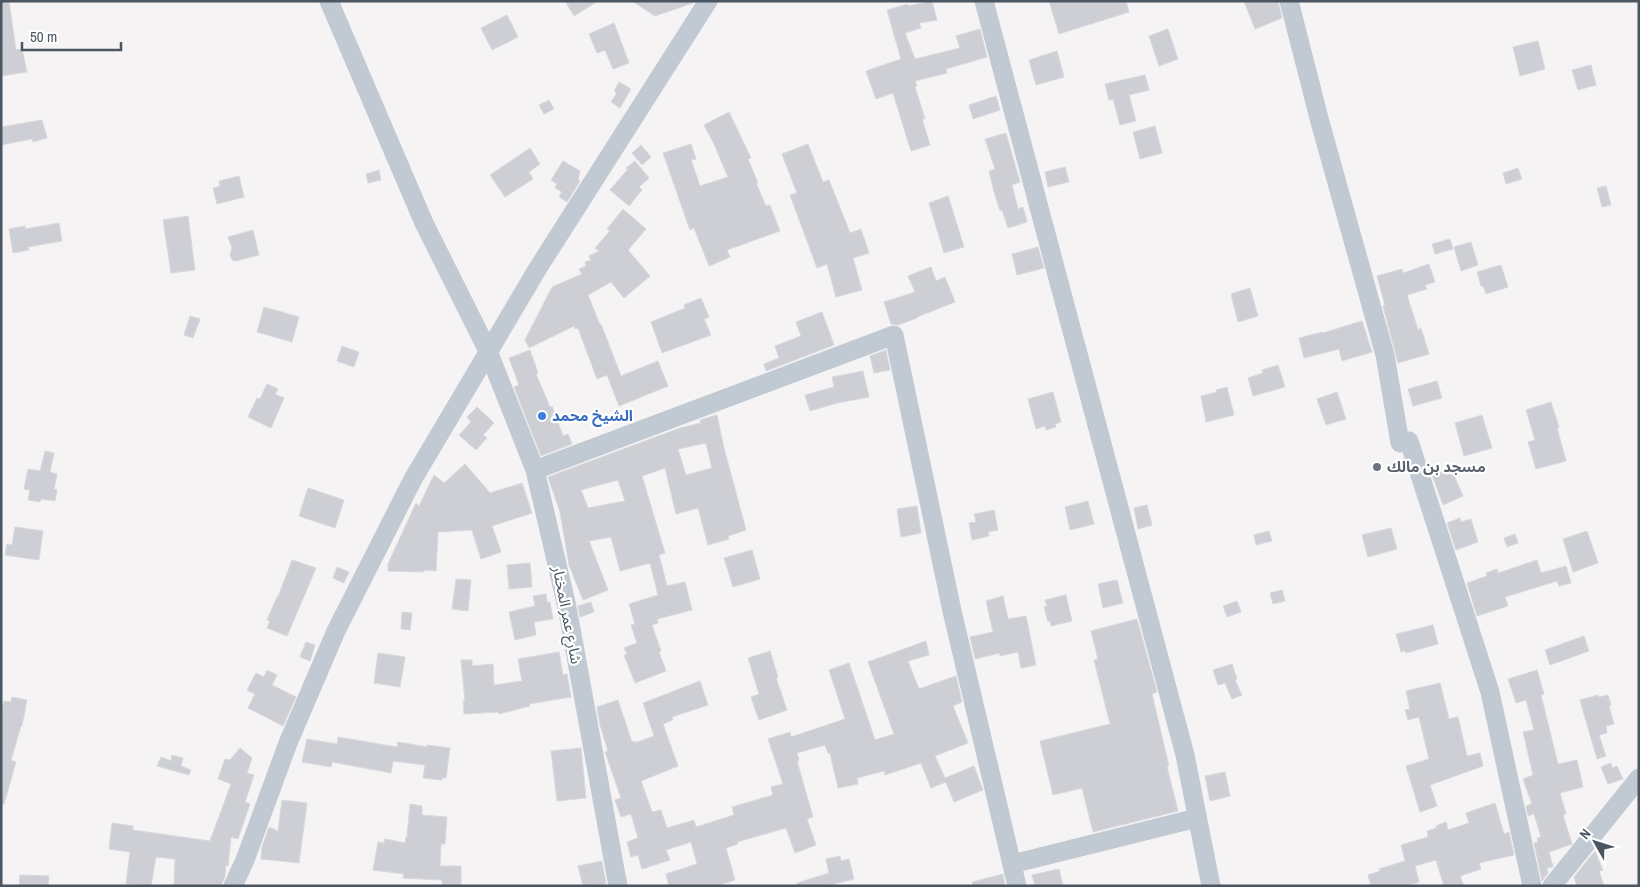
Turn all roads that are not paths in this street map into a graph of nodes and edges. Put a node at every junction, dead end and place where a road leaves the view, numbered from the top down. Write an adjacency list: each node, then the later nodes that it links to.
1 (329, 1): 5 (street, شارع عمر المختار)
2 (708, 1): 5 (street)
3 (984, 1): 8 (street)
4 (1289, 1): 14 (street)
5 (488, 351): 6 (street, شارع عمر المختار); 10 (street)
6 (534, 470): 9 (street); 11 (street, شارع عمر المختار)
7 (1639, 778): 15 (street)
8 (1198, 818): 9 (street); 13 (street)
9 (1012, 864): 12 (street)
10 (233, 886)
11 (618, 886)
12 (1017, 886)
13 (1211, 886)
14 (1532, 886)
15 (1552, 886)

